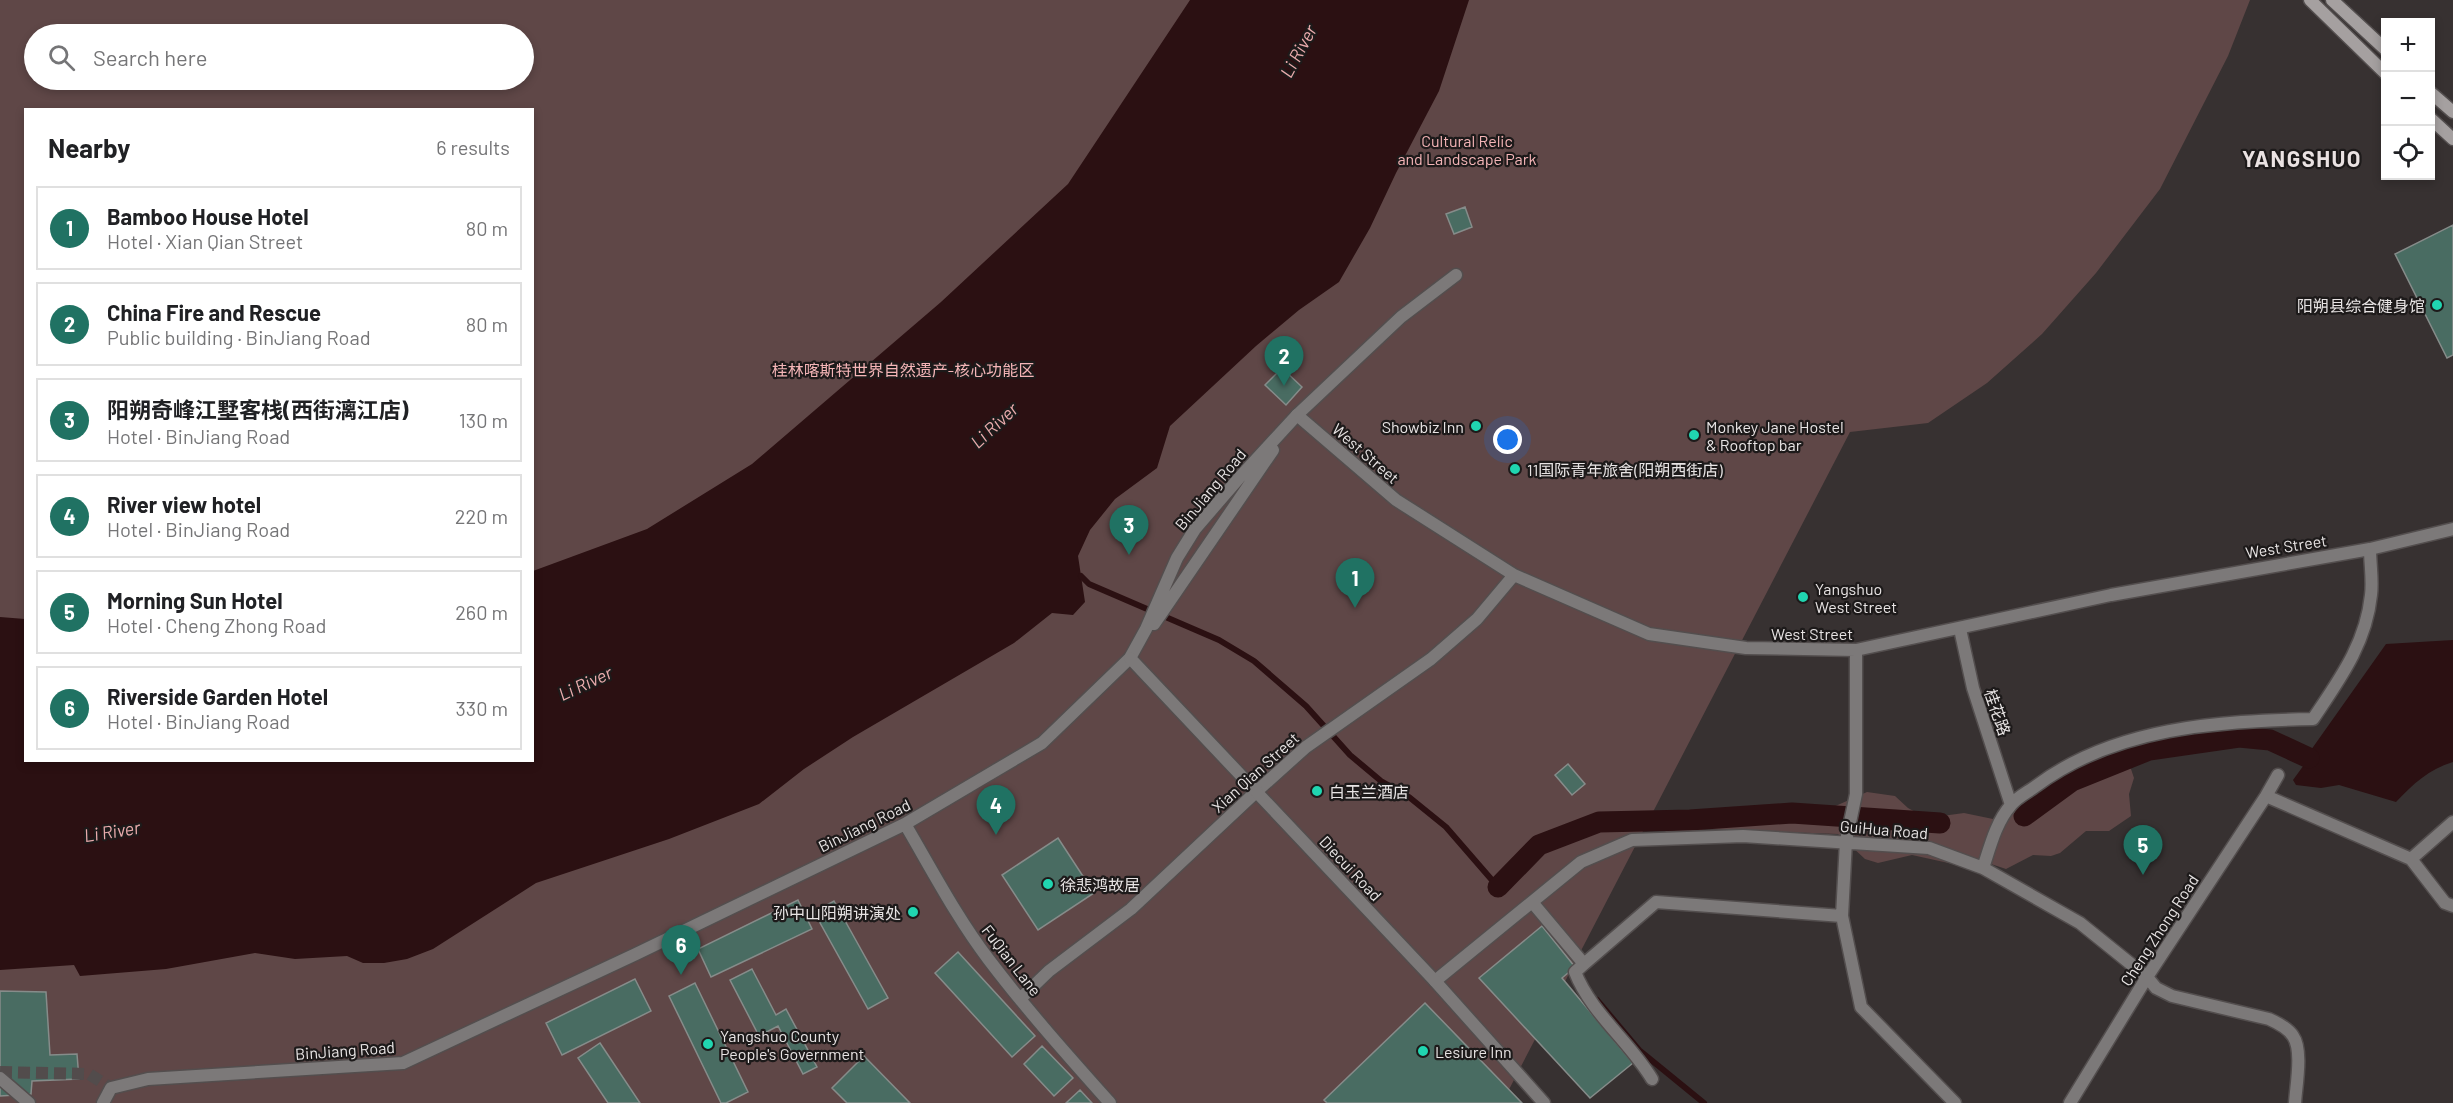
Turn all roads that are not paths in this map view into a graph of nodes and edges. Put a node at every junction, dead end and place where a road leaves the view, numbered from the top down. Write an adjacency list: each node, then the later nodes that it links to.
1 (2310, 0): 4 (main road)
2 (2332, 0): 3 (main road)
3 (2381, 46)
4 (2383, 72)
5 (2435, 96): 6 (main road)
6 (2453, 112)
7 (2435, 123): 8 (main road)
8 (2453, 139)
9 (1456, 275): 10 (street, BinJiang Road)
10 (1297, 415): 13 (street, West Street); 16 (street); 16 (street, BinJiang Road)
11 (2453, 529): 12 (street, West Street)
12 (2370, 549): 14 (street, West Street); 20 (street)
13 (1514, 575): 15 (street, West Street); 18 (street, Xian Qian Street)
14 (1960, 629): 15 (street, West Street); 20 (street, 桂花路)
15 (1856, 650): 23 (street)
16 (1130, 658): 18 (street, Diecui Road); 22 (street, BinJiang Road); 35 (street)
17 (2278, 775): 19 (street, Cheng Zhong Road)
18 (1257, 791): 31 (street, Diecui Road); 32 (street, Xian Qian Street)
19 (2266, 796): 24 (street); 30 (street, Cheng Zhong Road)
20 (2011, 805): 25 (street)
21 (2453, 822): 24 (street)
22 (905, 824): 32 (street, FuQian Lane); 37 (street, BinJiang Road)
23 (1846, 842): 25 (street, GuiHua Road); 26 (street, GuiHua Road); 28 (street)
24 (2411, 859): 27 (street)
25 (1983, 868): 30 (street, GuiHua Road)
26 (1530, 904): 29 (street); 31 (street, GuiHua Road)
27 (2453, 906)
28 (1842, 916): 29 (street); 39 (street)
29 (1584, 964): 34 (street)
30 (2147, 977): 40 (street, Cheng Zhong Road); 41 (street, GuiHua Road)
31 (1435, 981): 35 (street, Diecui Road)
32 (1020, 999): 38 (street, FuQian Lane)
33 (0, 1078): 36 (street)
34 (1652, 1079)
35 (1542, 1100)
36 (29, 1103)
37 (103, 1103)
38 (1110, 1103)
39 (1955, 1103)
40 (2070, 1103)
41 (2295, 1103)

